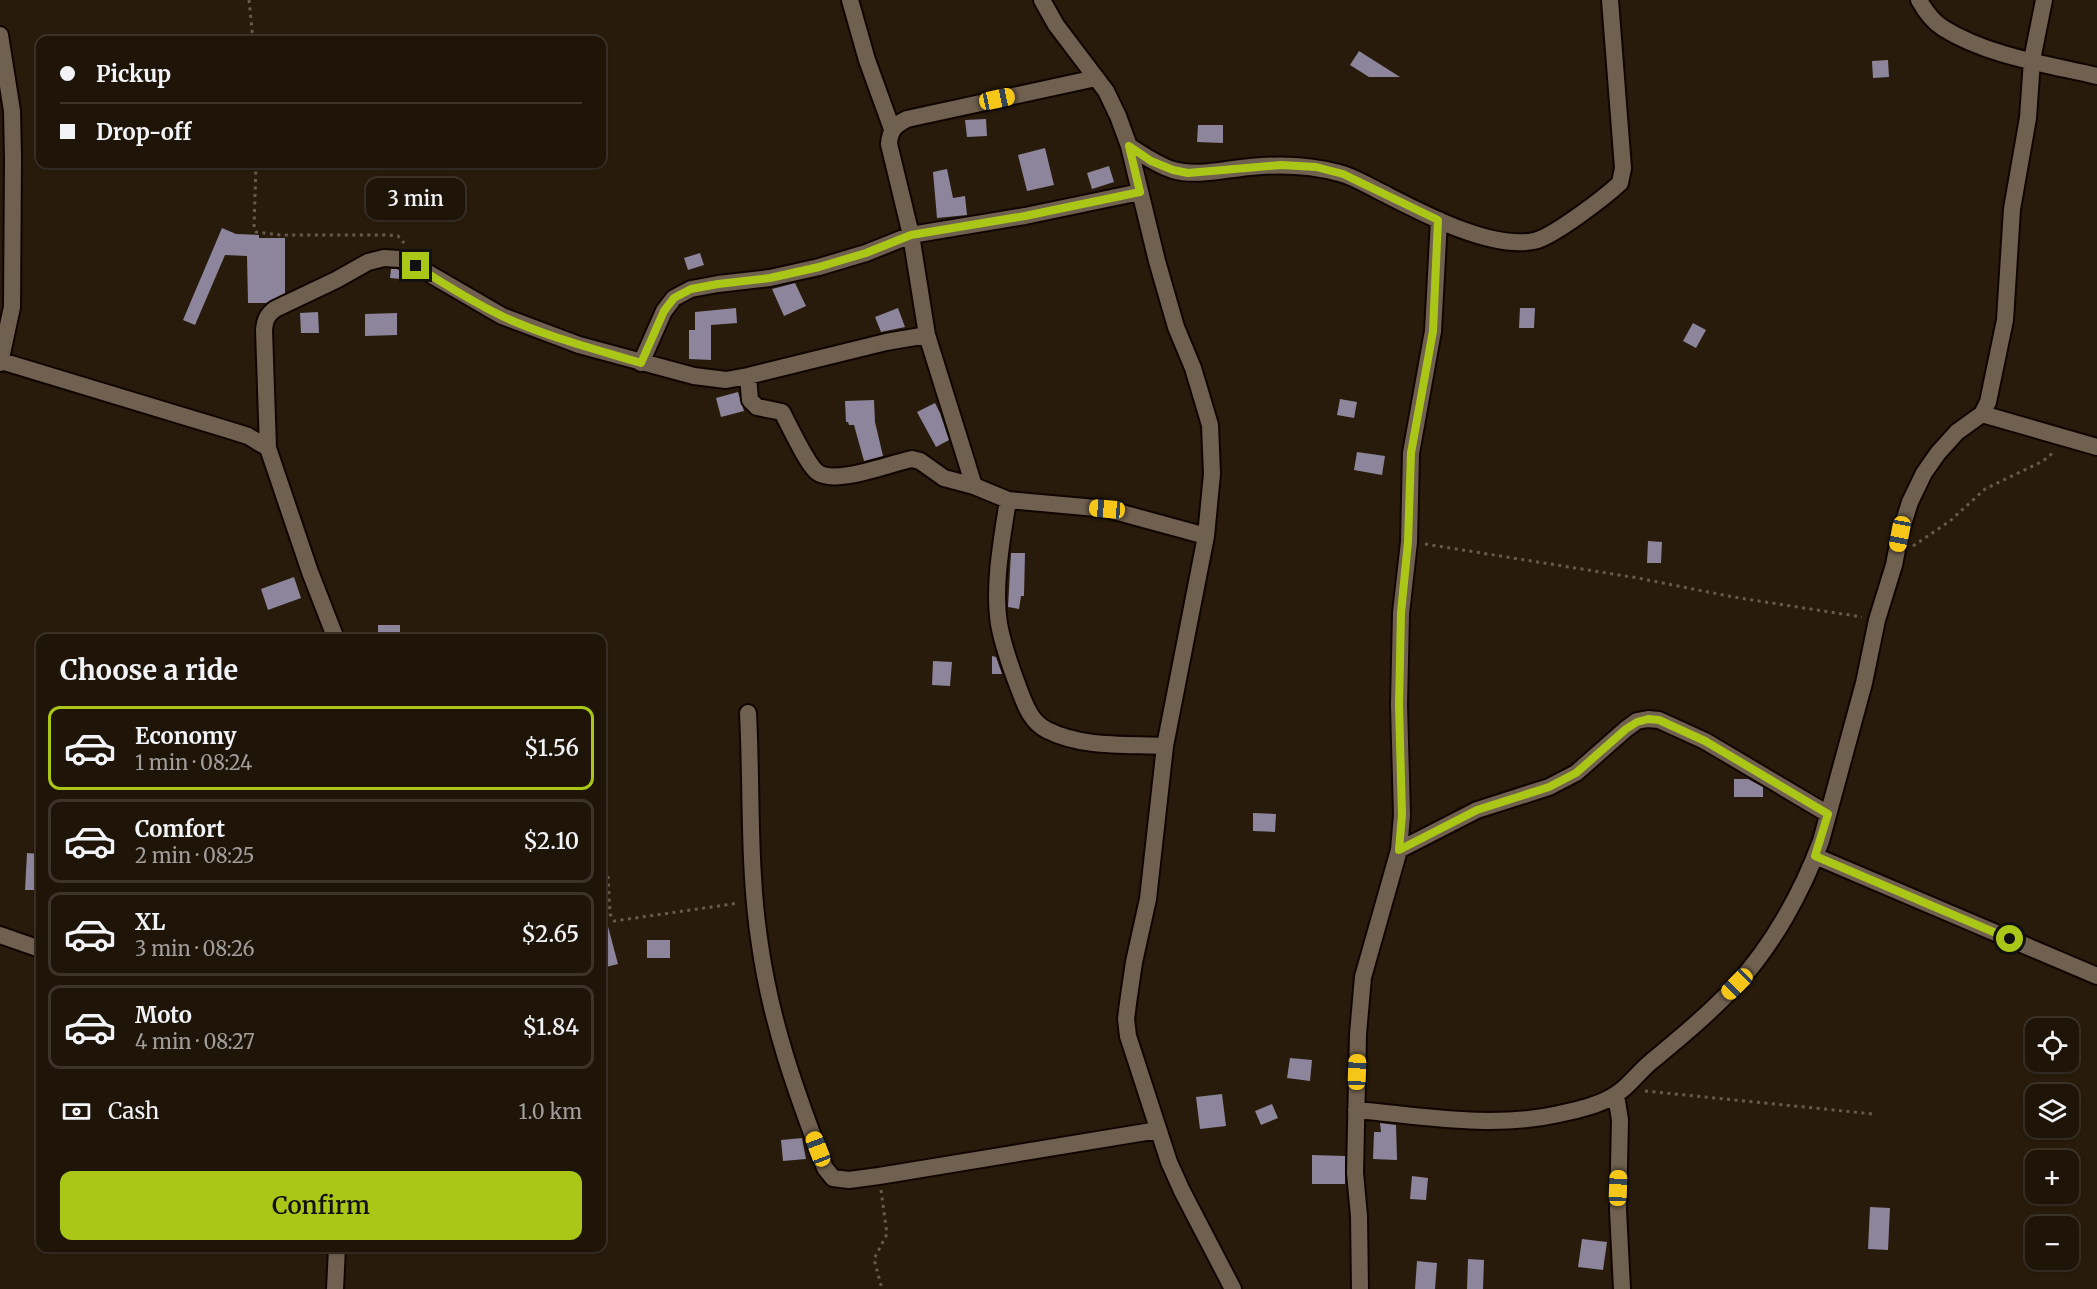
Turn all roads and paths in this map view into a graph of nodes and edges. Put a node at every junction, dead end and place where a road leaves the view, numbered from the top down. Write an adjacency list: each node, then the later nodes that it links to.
1 (249, 0): 8 (path)
2 (850, 0): 12 (street)
3 (1042, 0): 11 (street)
4 (1610, 0): 16 (street)
5 (1919, 0): 9 (street)
6 (2044, 0): 9 (street)
7 (0, 35): 18 (street)
8 (254, 36)
9 (2032, 60): 10 (street); 24 (street)
10 (2097, 76)
11 (1096, 78): 12 (street); 13 (street)
12 (892, 129): 17 (street)
13 (1129, 146): 15 (street); 16 (street)
14 (256, 168): 19 (path)
15 (1140, 192): 17 (street); 30 (street)
16 (1438, 220): 31 (street)
17 (911, 235): 20 (street); 22 (street)
18 (6, 240): 21 (street)
19 (416, 266): 22 (street); 27 (street)
20 (927, 335): 23 (street); 28 (street)
21 (0, 362): 27 (street)
22 (641, 363): 23 (street)
23 (748, 376): 28 (street)
24 (1982, 414): 25 (street); 32 (street)
25 (2070, 439): 26 (street); 32 (path)
26 (2097, 447)
27 (268, 448): 34 (street)
28 (974, 486): 29 (street)
29 (1008, 500): 30 (street); 36 (street)
30 (1206, 536): 36 (street)
31 (1408, 542): 33 (path); 38 (street)
32 (1896, 555): 33 (street)
33 (1877, 620): 37 (street)
34 (334, 634)
35 (748, 713): 41 (street)
36 (1165, 746): 48 (street)
37 (1828, 814): 38 (street); 39 (street)
38 (1399, 850): 46 (street)
39 (1815, 856): 44 (street); 45 (street)
40 (606, 874): 41 (path)
41 (754, 900): 49 (street)
42 (0, 935): 43 (street)
43 (36, 948)
44 (2097, 976)
45 (1620, 1092): 46 (street); 47 (path); 55 (street)
46 (1356, 1110): 54 (street)
47 (1873, 1114)
48 (1158, 1130): 49 (street); 53 (street)
49 (879, 1176): 52 (path)
50 (337, 1252): 51 (street)
51 (335, 1289)
52 (882, 1289)
53 (1233, 1289)
54 (1360, 1289)
55 (1622, 1289)

